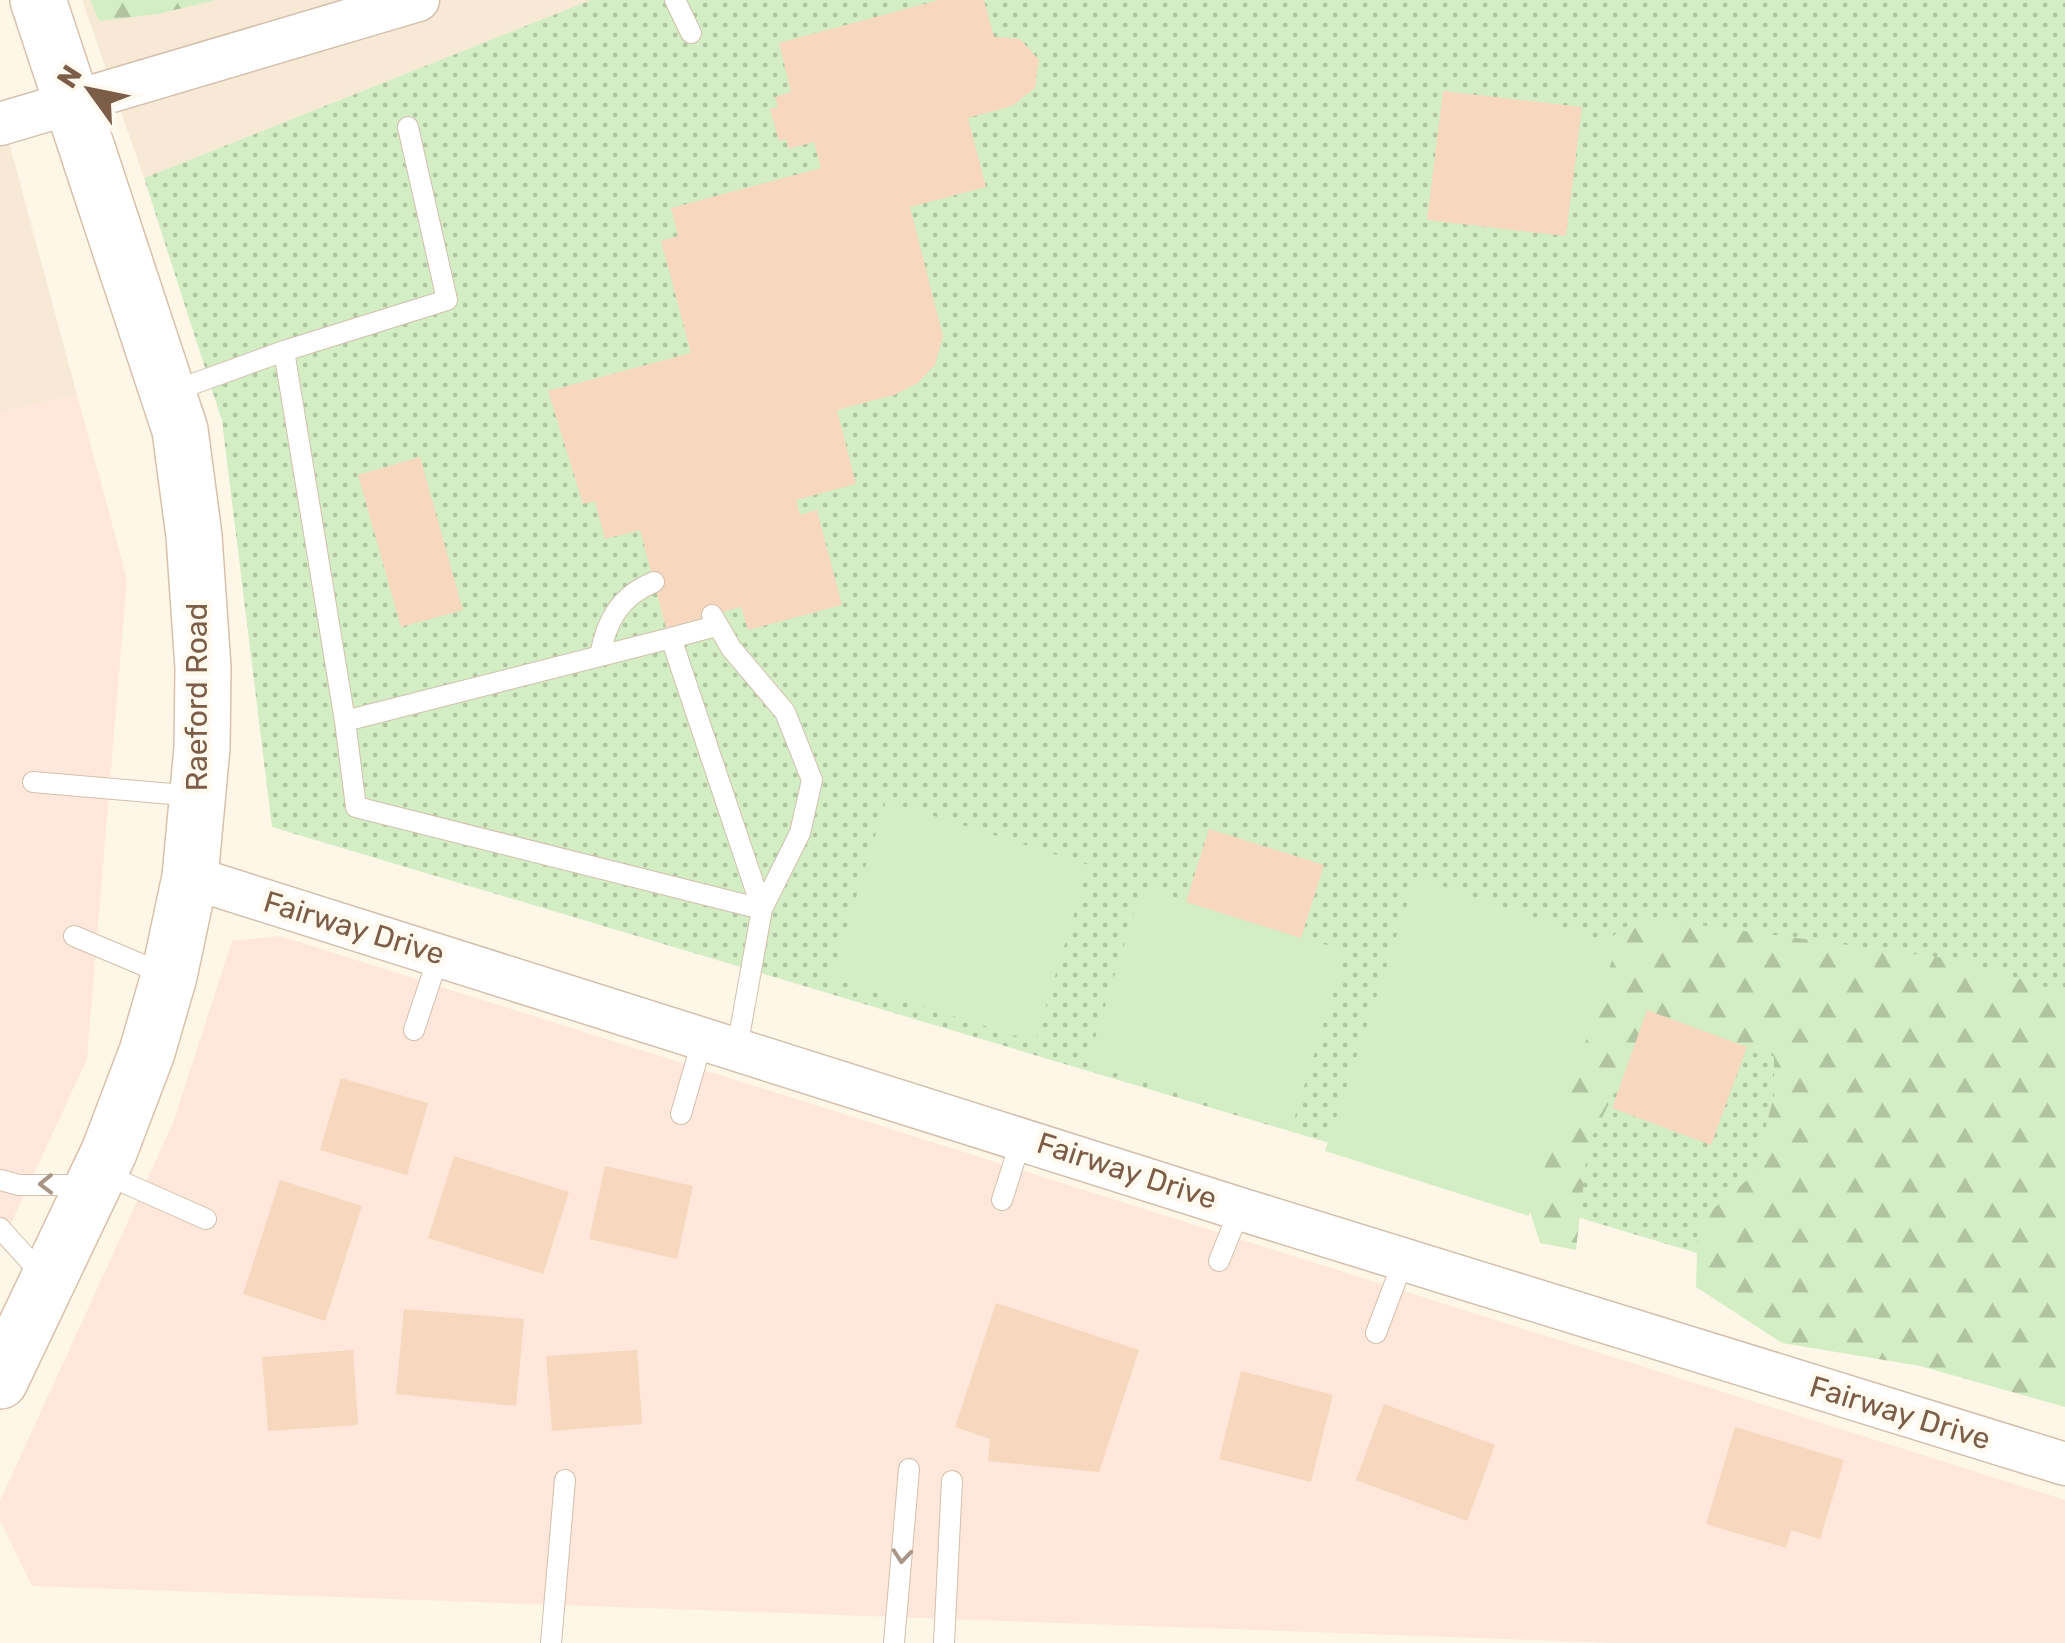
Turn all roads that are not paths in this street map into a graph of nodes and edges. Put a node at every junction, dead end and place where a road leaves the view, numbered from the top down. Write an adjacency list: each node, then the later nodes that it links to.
1 (38, 0): 5 (main road, Raeford Road)
2 (418, 0): 5 (street)
3 (676, 0): 4 (lane)
4 (691, 33)
5 (72, 102): 6 (street); 9 (main road, Raeford Road)
6 (0, 124)
7 (408, 127): 8 (lane)
8 (284, 351): 9 (lane); 13 (lane)
9 (168, 393): 15 (main road, Raeford Road)
10 (654, 582): 12 (lane)
11 (671, 638): 12 (lane); 17 (lane); 17 (lane)
12 (600, 656): 13 (lane)
13 (345, 722): 17 (lane)
14 (33, 782): 15 (lane)
15 (198, 796): 16 (main road, Raeford Road)
16 (190, 876): 19 (street, Fairway Drive); 20 (main road, Raeford Road)
17 (762, 909): 22 (lane)
18 (74, 936): 20 (lane)
19 (440, 955): 21 (lane); 22 (street, Fairway Drive)
20 (169, 976): 25 (main road, Raeford Road)
21 (414, 1030)
22 (720, 1043): 23 (lane); 24 (street, Fairway Drive)
23 (681, 1114)
24 (1022, 1137): 27 (lane); 28 (street, Fairway Drive)
25 (97, 1179): 26 (lane, one-way to 26); 29 (lane); 33 (main road, Raeford Road)
26 (0, 1180)
27 (1002, 1200)
28 (1240, 1208): 31 (street, Fairway Drive); 32 (lane)
29 (206, 1219)
30 (0, 1228): 33 (lane)
31 (1404, 1259): 34 (lane); 36 (street, Fairway Drive)
32 (1218, 1261)
33 (48, 1281): 35 (main road, Raeford Road)
34 (1376, 1333)
35 (0, 1381)
36 (2065, 1464)
37 (909, 1469): 41 (lane, one-way to 41)
38 (565, 1480): 40 (lane)
39 (952, 1481): 42 (lane)
40 (551, 1643)
41 (894, 1643)
42 (944, 1643)

